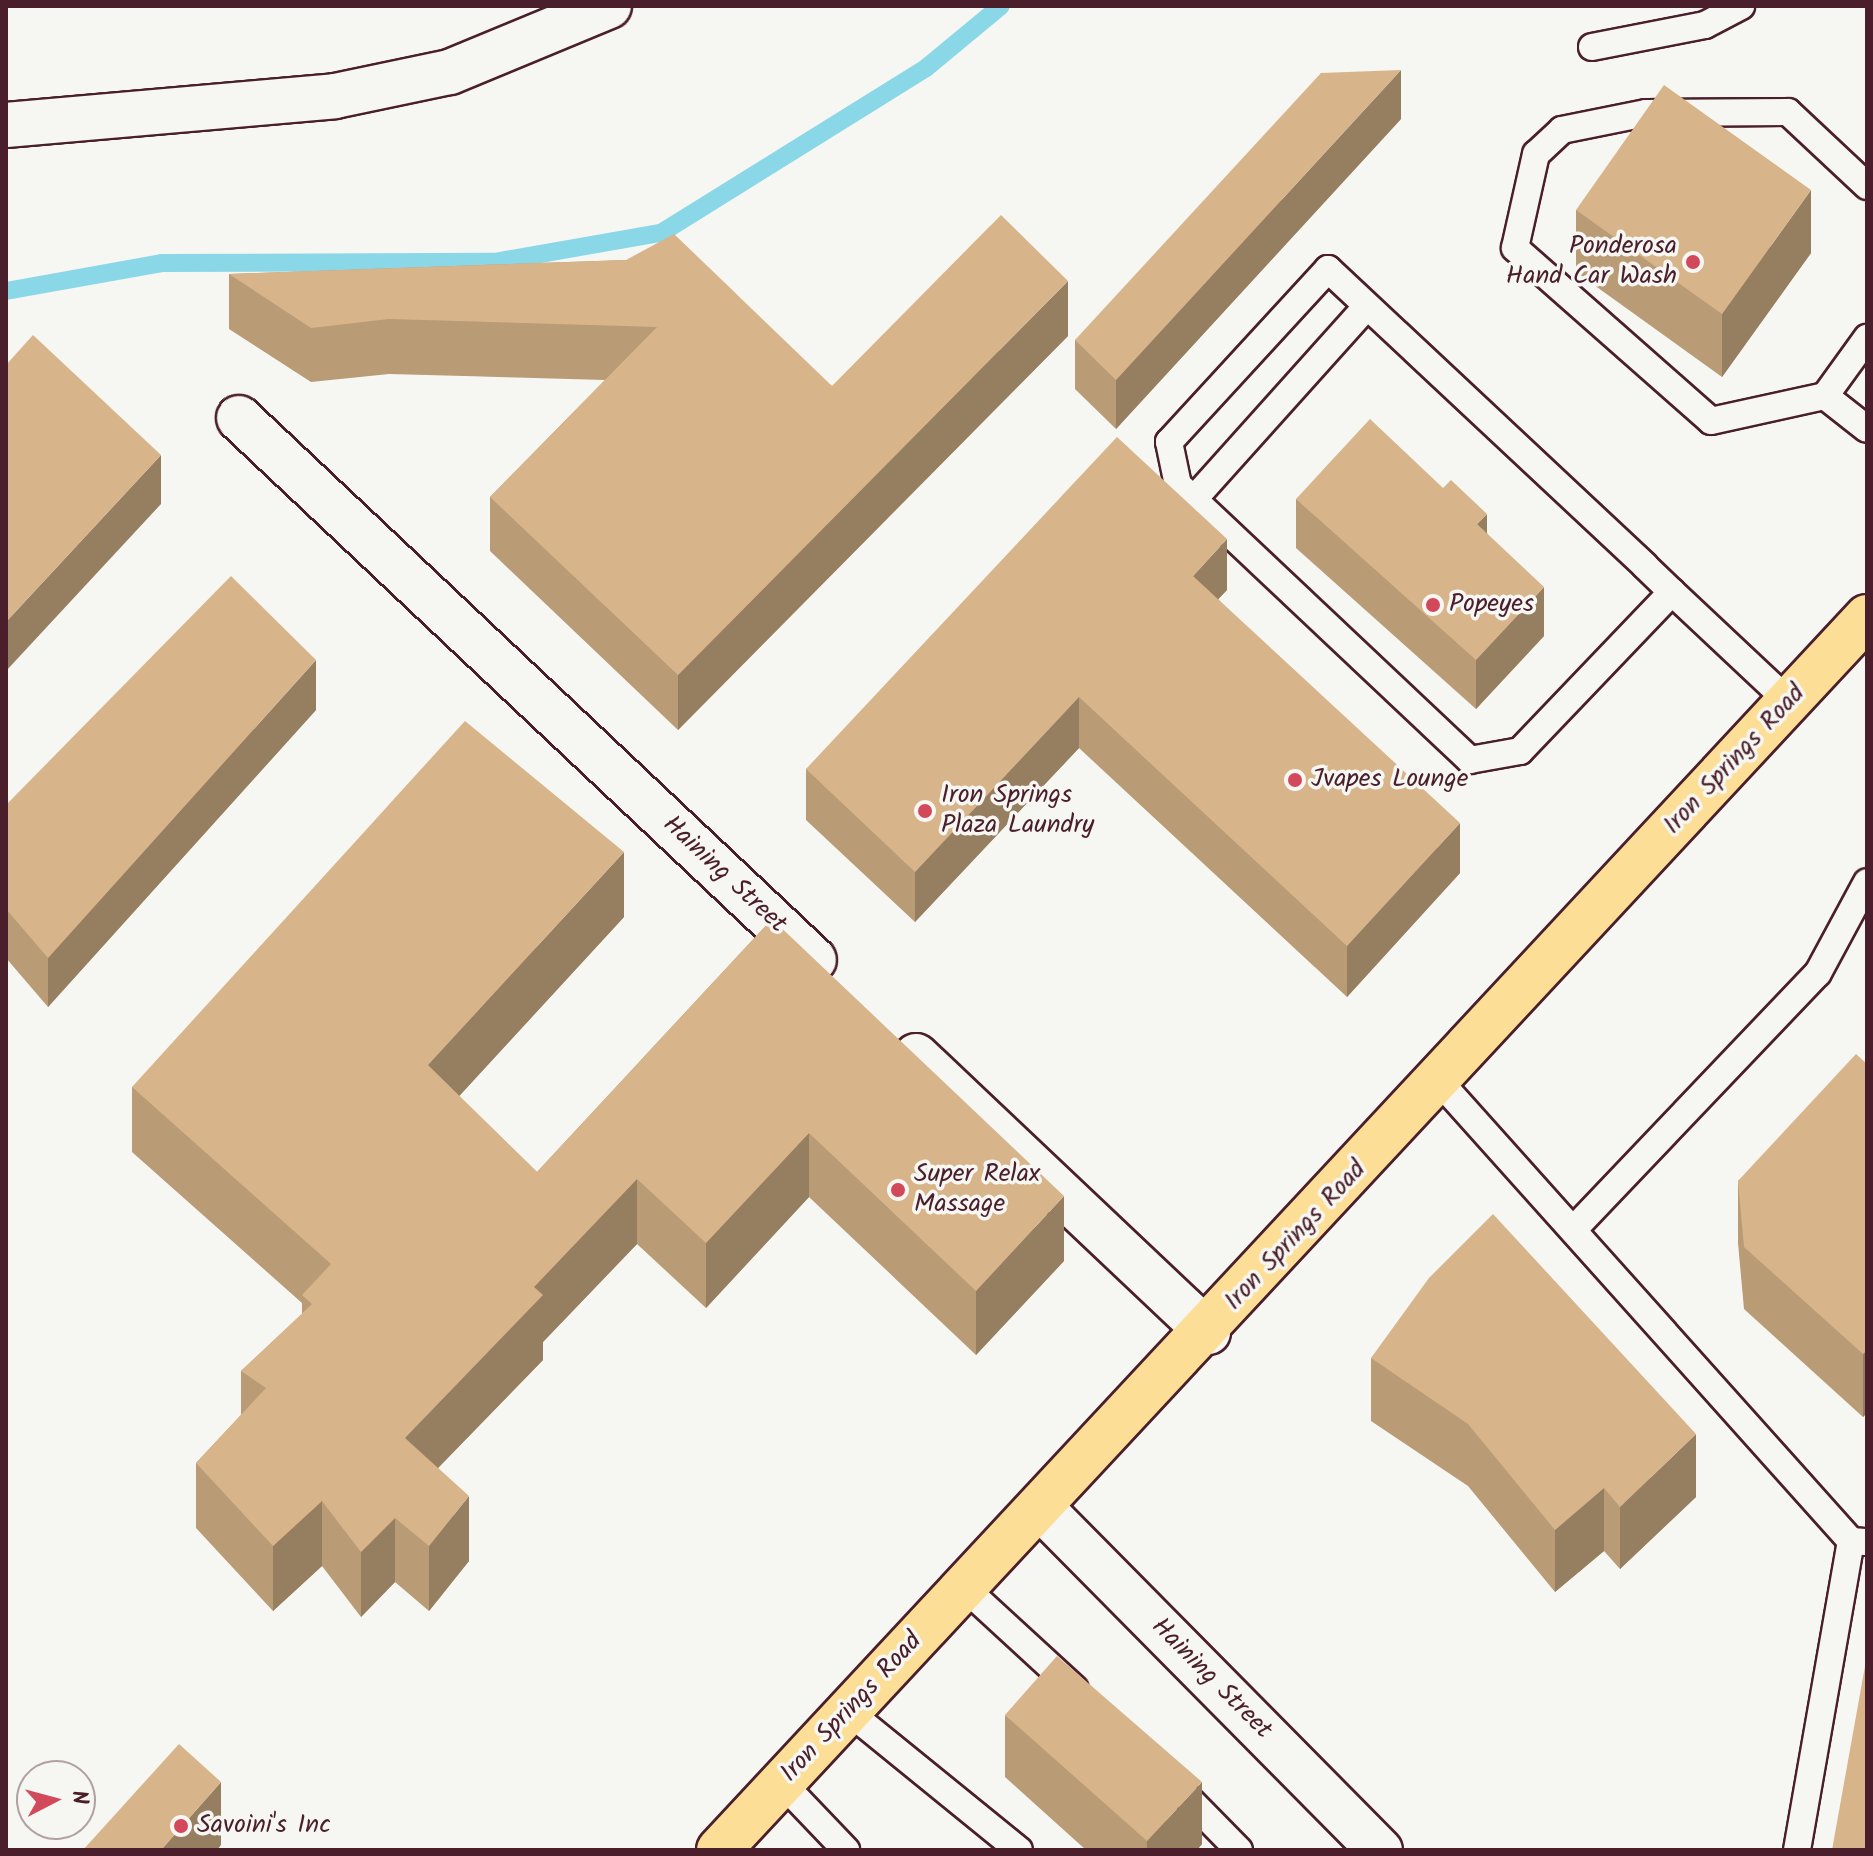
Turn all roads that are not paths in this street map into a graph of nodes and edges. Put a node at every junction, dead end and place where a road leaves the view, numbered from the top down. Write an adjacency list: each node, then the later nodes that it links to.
1 (609, 6): 4 (street)
2 (1741, 6): 3 (lane)
3 (1592, 47)
4 (6, 125)
5 (1867, 186): 8 (lane)
6 (1367, 306): 11 (lane); 11 (lane); 12 (lane)
7 (1867, 338): 8 (lane)
8 (1825, 396): 10 (lane)
9 (239, 418): 16 (street, Haining Street)
10 (1867, 429)
11 (1194, 499): 12 (lane)
12 (1672, 592): 14 (lane)
13 (1865, 622): 14 (main road, Iron Springs Road)
14 (1789, 702): 18 (main road, Iron Springs Road)
15 (1867, 882): 19 (lane)
16 (846, 990)
17 (881, 1023): 20 (street)
18 (1439, 1081): 19 (lane); 20 (main road, Iron Springs Road)
19 (1573, 1230): 22 (lane)
20 (1208, 1332): 21 (main road, Iron Springs Road)
21 (1041, 1508): 23 (main road, Iron Springs Road); 28 (street, Haining Street)
22 (1859, 1542): 33 (lane)
23 (965, 1588): 24 (lane); 25 (main road, Iron Springs Road)
24 (1093, 1707)
25 (849, 1712): 27 (main road, Iron Springs Road); 31 (lane)
26 (1161, 1772): 32 (lane)
27 (782, 1783): 29 (main road, Iron Springs Road); 30 (lane)
28 (1370, 1847)
29 (719, 1850)
30 (846, 1850)
31 (1019, 1850)
32 (1239, 1850)
33 (1797, 1850)

